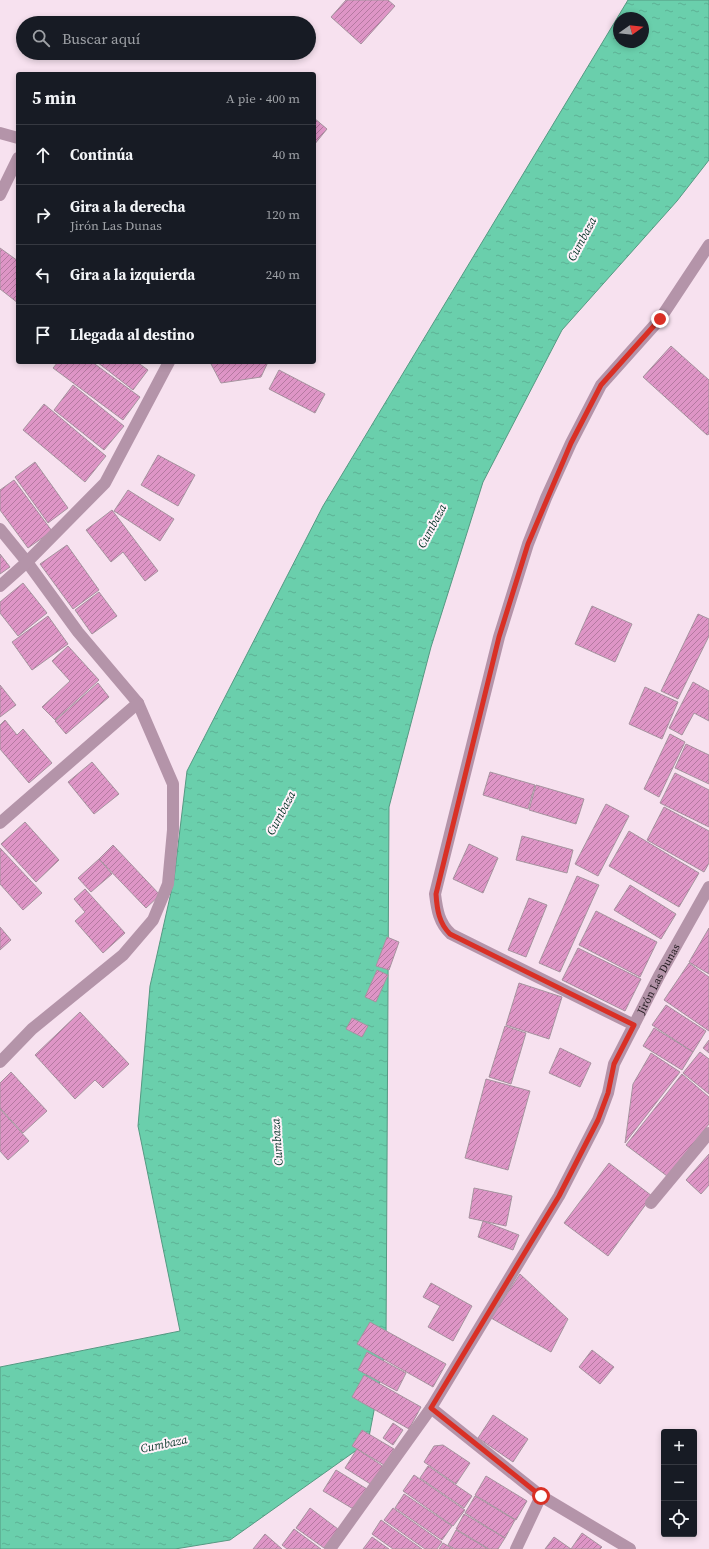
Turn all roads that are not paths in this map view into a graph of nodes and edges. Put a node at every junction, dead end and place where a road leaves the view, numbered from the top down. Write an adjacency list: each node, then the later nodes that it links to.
1 (0, 133): 2 (street)
2 (16, 137)
3 (16, 162): 4 (street)
4 (0, 195)
5 (709, 245): 13 (street)
6 (168, 364): 8 (street)
7 (0, 529): 8 (street)
8 (27, 562): 9 (street); 10 (street)
9 (0, 586)
10 (138, 703): 11 (street); 14 (street)
11 (0, 823)
12 (709, 887): 13 (street, Jirón Las Dunas)
13 (634, 1025): 17 (street, Jirón Las Dunas)
14 (0, 1062)
15 (709, 1133): 16 (street)
16 (651, 1203)
17 (431, 1408): 18 (street); 19 (street, Jirón Las Dunas)
18 (541, 1496): 20 (street); 21 (street)
19 (330, 1549)
20 (516, 1549)
21 (630, 1549)

